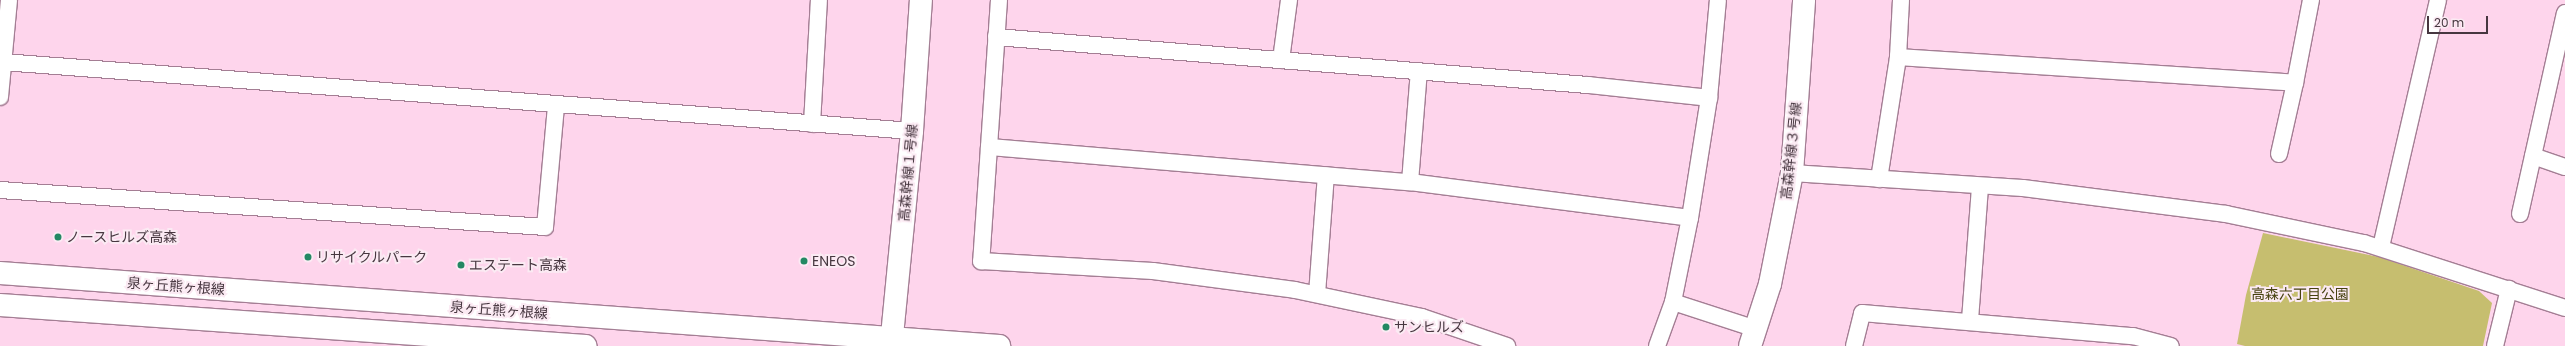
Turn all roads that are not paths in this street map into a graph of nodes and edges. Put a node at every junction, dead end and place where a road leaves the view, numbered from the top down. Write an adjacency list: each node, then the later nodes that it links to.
1 (9, 0): 16 (street)
2 (819, 0): 22 (street)
3 (921, 0): 23 (main road, 高森幹線１号線)
4 (999, 0): 13 (street)
5 (1289, 0): 15 (street)
6 (1718, 0): 20 (street)
7 (1804, 0): 28 (main road, 高森幹線３号線)
8 (1901, 0): 14 (street)
9 (2311, 0): 18 (street)
10 (2438, 0): 36 (street)
11 (2565, 13): 12 (street)
12 (2563, 32): 26 (street)
13 (996, 37): 15 (street); 24 (street)
14 (1898, 57): 18 (street); 30 (street)
15 (1281, 60): 17 (street)
16 (3, 62): 19 (street); 21 (street)
17 (1419, 71): 20 (street); 31 (street)
18 (2295, 83): 25 (street)
19 (0, 97)
20 (1709, 98): 35 (street)
21 (556, 106): 22 (street); 33 (street)
22 (812, 124): 23 (street)
23 (912, 131): 46 (main road, 高森幹線１号線)
24 (989, 147): 29 (street); 39 (street)
25 (2279, 154)
26 (2533, 156): 27 (street); 34 (street)
27 (2565, 167)
28 (1792, 173): 30 (street); 44 (main road, 高森幹線３号線)
29 (1326, 175): 31 (street); 39 (street)
30 (1879, 179): 32 (street)
31 (1410, 182): 35 (street)
32 (1980, 186): 36 (street); 43 (street)
33 (0, 190)
34 (2520, 214)
35 (1690, 218): 40 (street)
36 (2381, 247): 38 (street)
37 (0, 273): 46 (main road, 泉ヶ丘熊ヶ根線)
38 (2509, 289): 42 (street); 53 (street)
39 (1317, 294): 49 (street)
40 (1673, 302): 44 (street); 50 (street)
41 (0, 305): 47 (main road)
42 (2565, 308)
43 (1970, 320): 45 (street); 51 (street)
44 (1753, 338)
45 (2111, 340): 52 (street)
46 (891, 343): 48 (main road, 泉ヶ丘熊ヶ根線)
47 (586, 346)
48 (999, 346)
49 (1507, 346)
50 (1657, 346)
51 (1854, 346)
52 (2171, 346)
53 (2495, 346)

